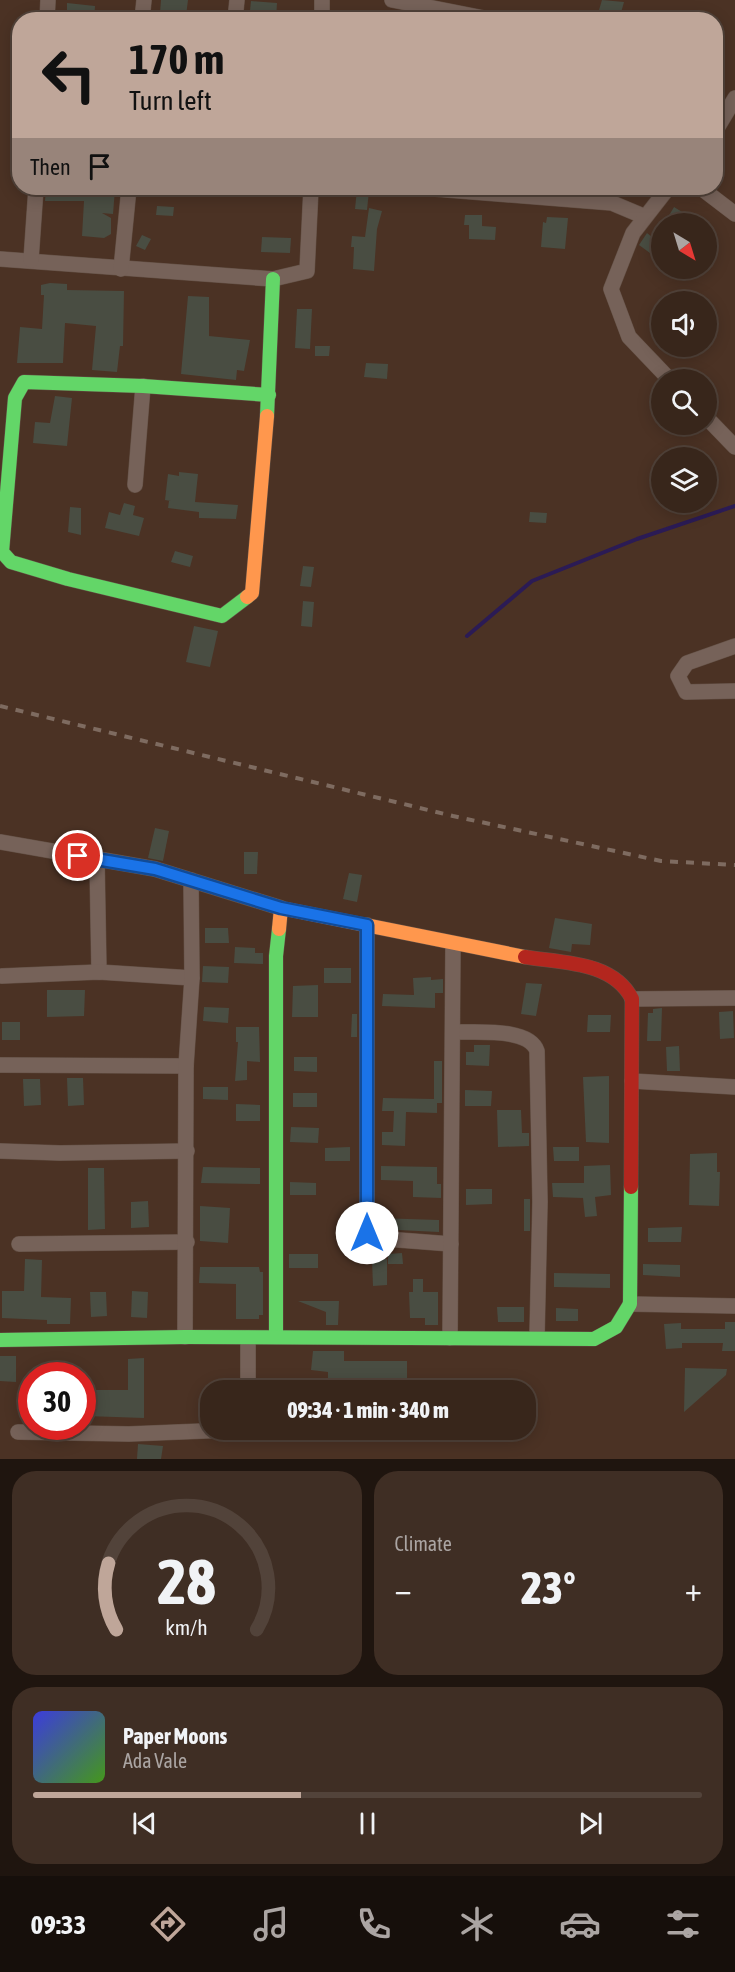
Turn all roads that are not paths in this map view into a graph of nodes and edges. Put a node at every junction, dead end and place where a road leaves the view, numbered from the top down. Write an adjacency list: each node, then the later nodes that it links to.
1 (392, 0): 2 (street)
2 (453, 12)
3 (735, 98): 4 (street)
4 (723, 118)
5 (36, 195): 14 (street)
6 (128, 195): 15 (street)
7 (312, 195): 16 (street)
8 (511, 195): 12 (street)
9 (662, 195): 12 (street)
10 (710, 195): 11 (street)
11 (735, 214)
12 (643, 216): 17 (street)
13 (0, 259): 14 (street)
14 (31, 260): 15 (street)
15 (121, 269): 16 (street)
16 (273, 279): 19 (street)
17 (660, 369)
18 (143, 386): 19 (street); 19 (street); 22 (street)
19 (269, 395)
20 (717, 428): 21 (street)
21 (735, 447)
22 (135, 485)
23 (735, 646): 24 (street)
24 (735, 691)
25 (0, 842): 26 (street)
26 (97, 860): 27 (street); 31 (street)
27 (191, 880): 28 (street); 33 (street)
28 (281, 908): 29 (street); 49 (street)
29 (367, 925): 30 (street); 45 (street)
30 (453, 944): 35 (street); 36 (street)
31 (99, 972): 32 (street); 33 (street)
32 (2, 976)
33 (192, 978): 38 (street)
34 (735, 998): 35 (street)
35 (632, 999): 39 (street)
36 (453, 1032): 45 (street); 50 (street)
37 (0, 1065): 38 (street)
38 (186, 1066): 42 (street)
39 (632, 1081): 40 (street); 46 (street)
40 (735, 1087)
41 (0, 1151): 42 (street)
42 (187, 1151): 43 (street)
43 (187, 1242): 44 (street); 48 (street)
44 (19, 1244)
45 (451, 1244): 52 (street)
46 (630, 1304): 47 (street); 50 (street)
47 (735, 1306)
48 (185, 1337): 51 (street); 53 (street)
49 (276, 1337): 51 (street); 52 (street)
50 (537, 1337): 52 (street)
51 (248, 1338): 54 (street)
52 (450, 1338)
53 (0, 1340)
54 (248, 1380)
55 (200, 1431): 56 (street)
56 (96, 1433)

